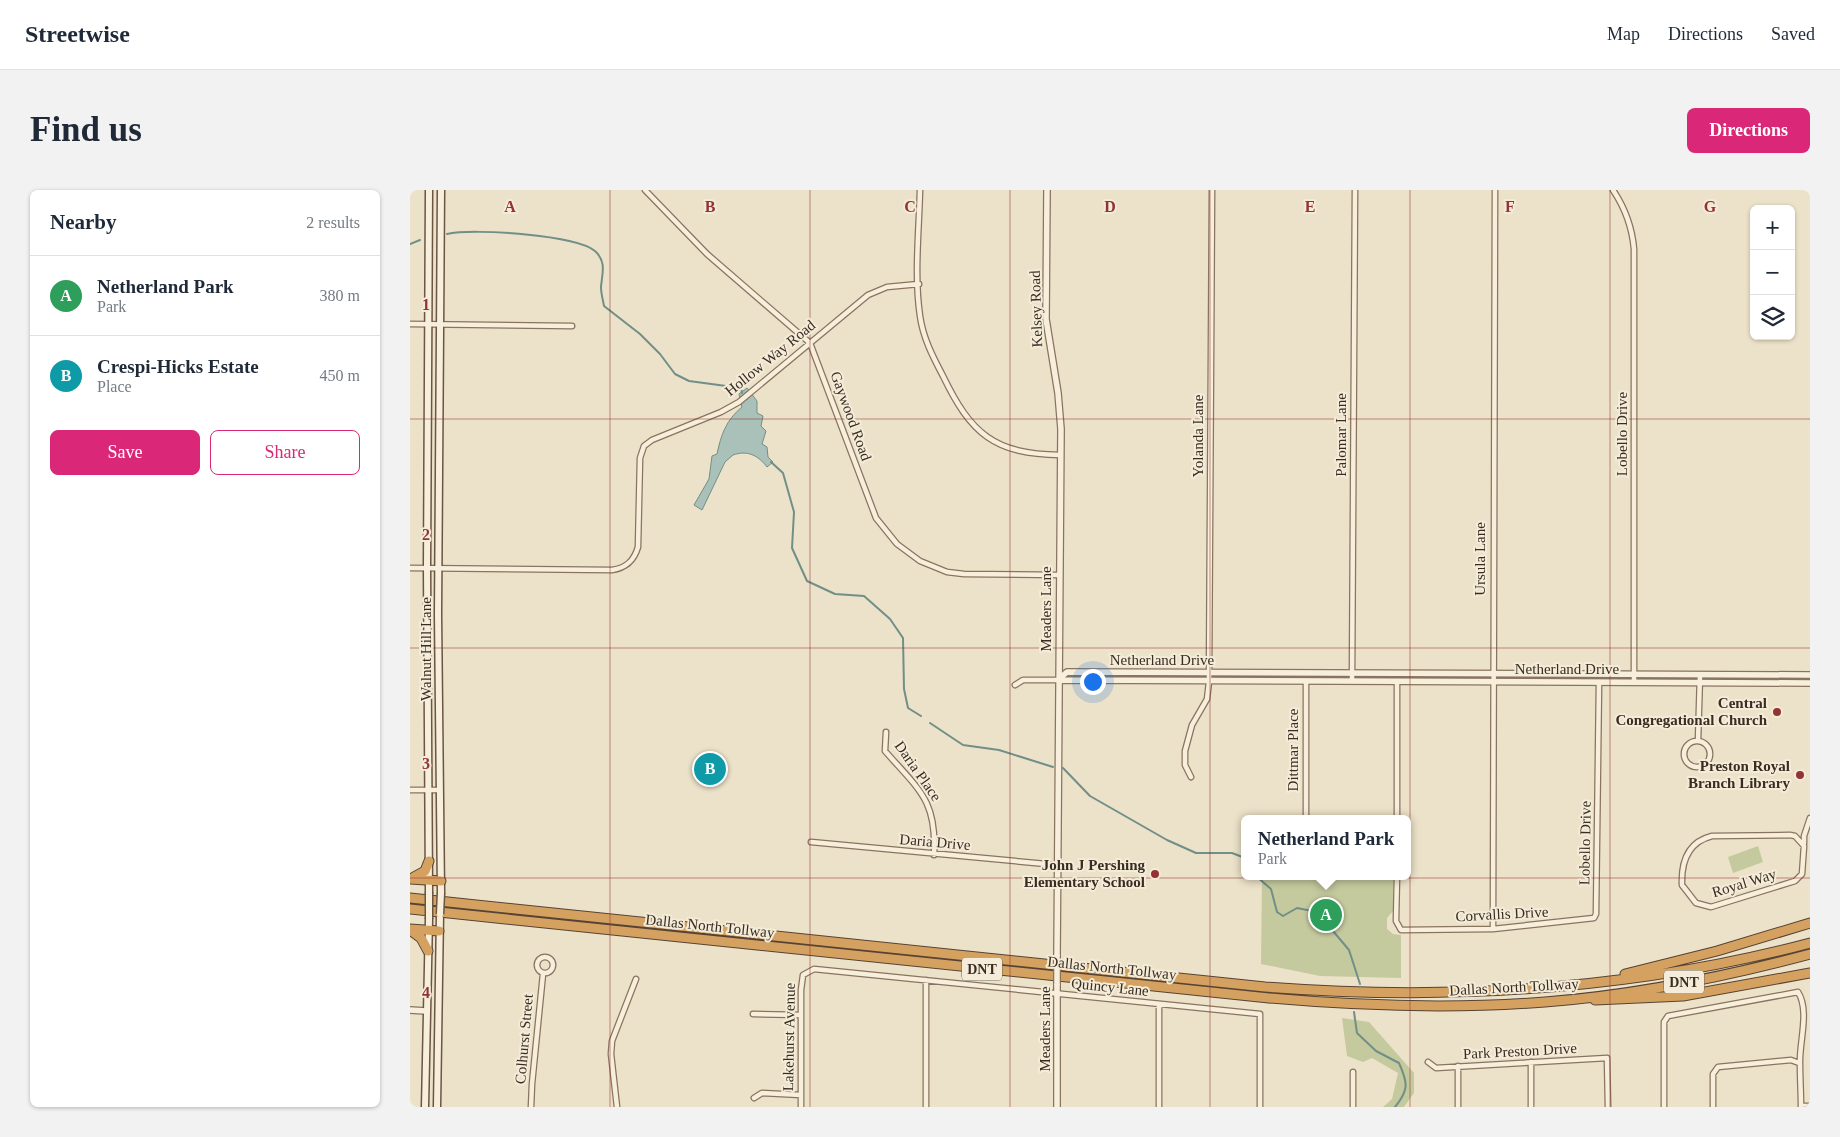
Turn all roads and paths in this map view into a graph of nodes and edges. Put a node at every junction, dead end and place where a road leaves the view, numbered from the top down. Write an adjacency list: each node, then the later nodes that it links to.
1 (429, 190): 12 (main road, Walnut Hill Lane)
2 (441, 190): 13 (main road, Walnut Hill Lane)
3 (645, 190): 15 (street, Gaywood Road)
4 (920, 190): 10 (street)
5 (1047, 190): 16 (street, Kelsey Road)
6 (1212, 190): 21 (street, Yolanda Lane)
7 (1355, 190): 22 (street, Palomar Lane)
8 (1495, 190): 24 (street, Ursula Lane)
9 (1612, 190): 26 (street, Lobello Drive)
10 (919, 284): 15 (street, Hollow Way Road); 16 (street)
11 (410, 324): 12 (street)
12 (429, 325): 13 (street); 18 (main road, Walnut Hill Lane)
13 (441, 325): 14 (street); 19 (main road, Walnut Hill Lane)
14 (572, 326)
15 (810, 343): 19 (street, Hollow Way Road); 20 (street, Gaywood Road)
16 (1060, 455): 20 (street, Meaders Lane)
17 (410, 568): 18 (street, Hollow Way Road)
18 (427, 568): 19 (street, Hollow Way Road); 48 (main road, Walnut Hill Lane)
19 (438, 569): 49 (main road, Walnut Hill Lane)
20 (1059, 575): 30 (street, Meaders Lane)
21 (1209, 673): 22 (street, Netherland Drive); 30 (street, Netherland Drive); 33 (street, Yolanda Lane)
22 (1352, 673): 23 (street, Netherland Drive); 32 (street, Palomar Lane)
23 (1422, 673): 24 (street, Netherland Drive); 35 (street)
24 (1492, 674): 25 (street, Netherland Drive); 36 (street, Ursula Lane)
25 (1563, 674): 26 (street, Netherland Drive); 37 (street)
26 (1634, 674): 27 (street, Netherland Drive); 39 (street, Lobello Drive)
27 (1700, 675): 28 (street, Netherland Drive); 40 (street)
28 (1739, 675): 29 (street, Netherland Drive); 41 (street)
29 (1810, 676)
30 (1058, 680): 33 (street, Netherland Drive); 43 (street); 58 (street, Meaders Lane)
31 (1306, 681): 32 (street, Netherland Drive); 33 (street, Netherland Drive); 51 (street, Dittmar Place)
32 (1352, 681): 34 (street, Netherland Drive)
33 (1209, 682): 46 (street, Yolanda Lane)
34 (1397, 682): 35 (street, Netherland Drive); 52 (street)
35 (1422, 682): 36 (street, Netherland Drive)
36 (1492, 682): 37 (street, Netherland Drive); 67 (street, Ursula Lane)
37 (1563, 682): 38 (street, Netherland Drive)
38 (1599, 682): 39 (street, Netherland Drive); 65 (street, Lobello Drive)
39 (1634, 682): 40 (street, Netherland Drive)
40 (1700, 683): 41 (street, Netherland Drive); 45 (street)
41 (1739, 683): 42 (street, Netherland Drive)
42 (1810, 683)
43 (1015, 686)
44 (886, 732): 56 (street, Daria Place)
45 (1698, 741): 45 (street)
46 (1191, 777)
47 (410, 790): 48 (street)
48 (428, 790): 49 (street); 57 (main road, Walnut Hill Lane)
49 (439, 790): 61 (main road, Walnut Hill Lane)
50 (1810, 812): 53 (street, Royal Way)
51 (1306, 815)
52 (1397, 815)
53 (1809, 820): 55 (street, Royal Way)
54 (810, 842): 56 (street, Daria Drive)
55 (1804, 846): 55 (street, Royal Way)
56 (934, 855): 58 (street, Daria Drive)
57 (429, 861): 59 (highway); 60 (main road, Walnut Hill Lane)
58 (1057, 865): 80 (street, Meaders Lane, bridge)
59 (410, 878): 60 (highway)
60 (429, 880): 61 (highway); 69 (main road, Walnut Hill Lane, bridge)
61 (441, 880): 70 (main road, Walnut Hill Lane, bridge)
62 (1397, 880): 67 (street, Corvallis Drive)
63 (410, 898): 79 (highway, Dallas North Tollway / DNT)
64 (410, 909): 81 (highway, Dallas North Tollway / DNT)
65 (1596, 914): 67 (street, Corvallis Drive)
66 (1810, 922): 79 (highway)
67 (1493, 928)
68 (410, 930): 69 (highway); 72 (highway)
69 (428, 931): 70 (highway); 72 (main road, Walnut Hill Lane)
70 (439, 931): 85 (main road, Walnut Hill Lane)
71 (1810, 944): 79 (highway, Dallas North Tollway / DNT)
72 (428, 950): 84 (main road, Walnut Hill Lane)
73 (1810, 954): 81 (highway, Dallas North Tollway / DNT)
74 (808, 970): 78 (street, Quincy Lane); 87 (street, Lakehurst Avenue)
75 (1810, 973): 81 (highway)
76 (543, 974): 98 (street, Colhurst Street)
77 (636, 979): 99 (street)
78 (926, 980): 80 (street, Quincy Lane); 101 (street)
79 (1598, 982)
80 (1057, 994): 82 (street, Quincy Lane); 102 (street, Meaders Lane)
81 (1556, 1001)
82 (1159, 1005): 103 (street); 104 (street, Quincy Lane)
83 (410, 1010): 84 (street)
84 (426, 1011): 85 (main road); 96 (main road, Walnut Hill Lane)
85 (438, 1011): 97 (main road, Walnut Hill Lane)
86 (753, 1014): 87 (street)
87 (801, 1015): 93 (street, Lakehurst Avenue)
88 (1428, 1062): 91 (street, Park Preston Drive)
89 (1532, 1062): 91 (street, Park Preston Drive); 107 (street); 108 (street, Park Preston Drive)
90 (1799, 1063): 109 (street); 110 (street); 111 (street)
91 (1458, 1066): 106 (street)
92 (1353, 1072): 105 (street)
93 (801, 1095): 94 (street); 100 (street, Lakehurst Avenue)
94 (754, 1098)
95 (1810, 1106): 111 (street)
96 (425, 1107)
97 (437, 1107)
98 (531, 1107)
99 (617, 1107)
100 (801, 1107)
101 (926, 1107)
102 (1057, 1107)
103 (1159, 1107)
104 (1260, 1107)
105 (1353, 1107)
106 (1458, 1107)
107 (1531, 1107)
108 (1608, 1107)
109 (1664, 1107)
110 (1713, 1107)
111 (1801, 1107)

